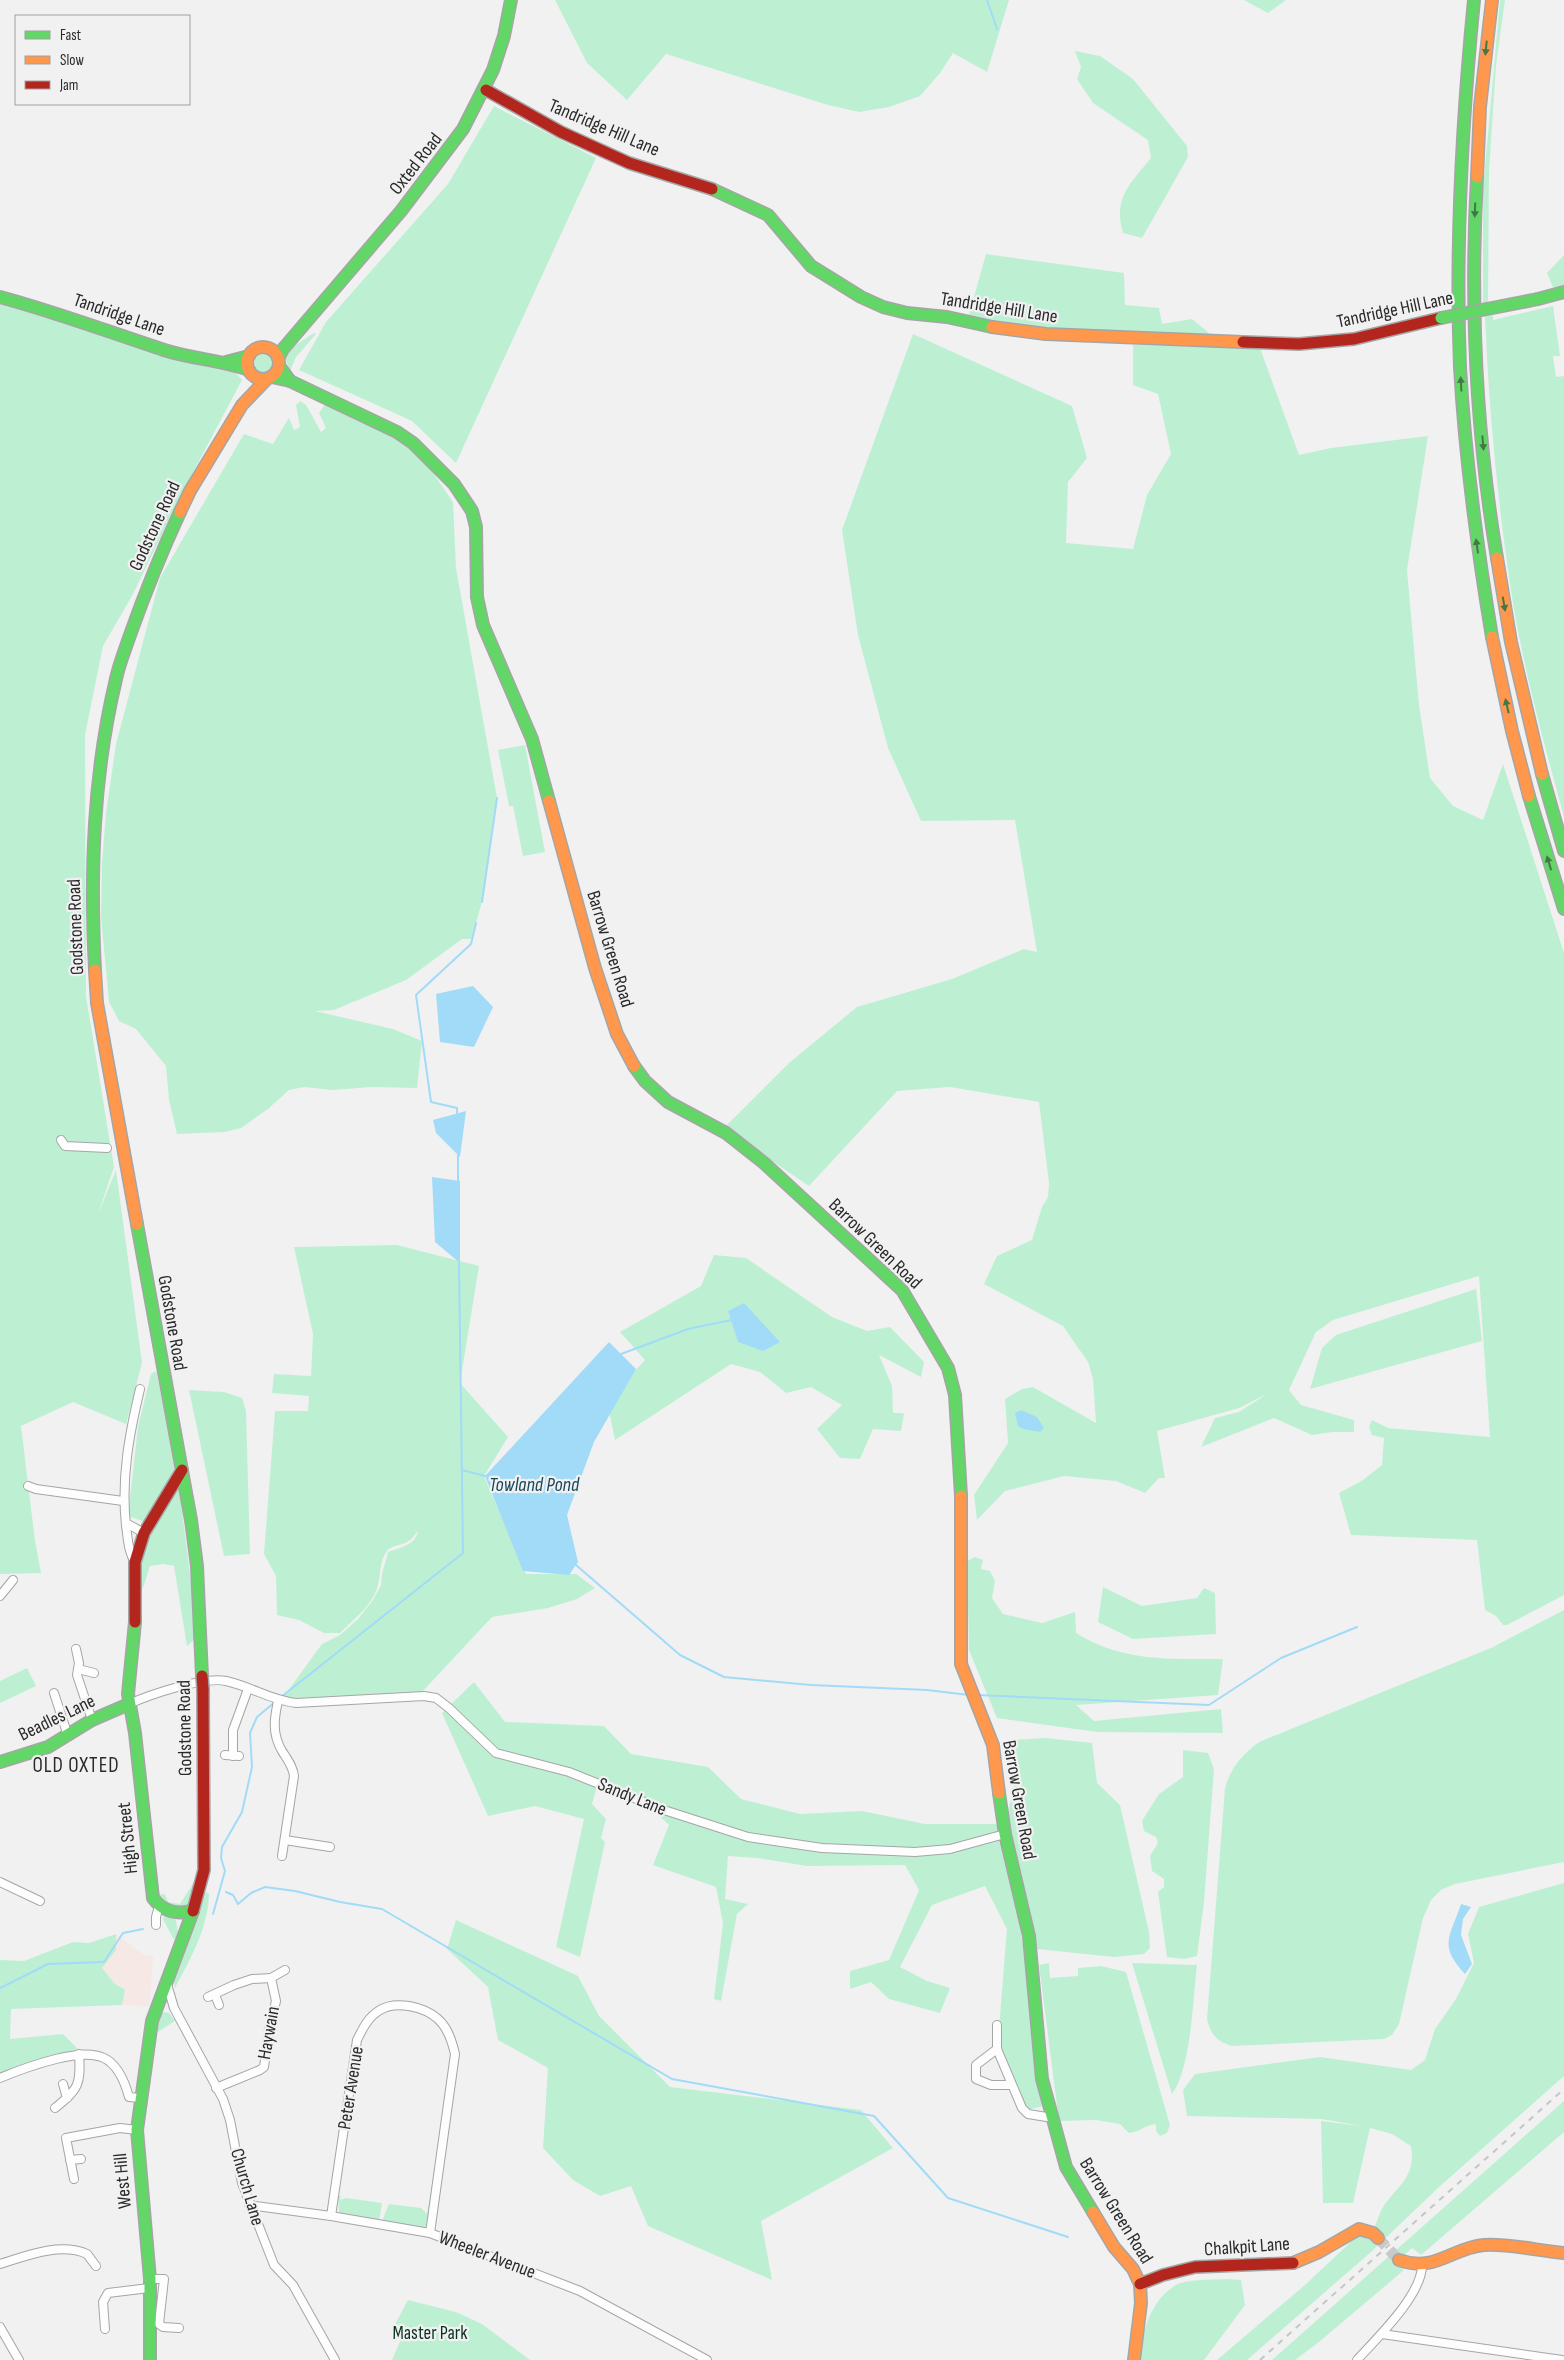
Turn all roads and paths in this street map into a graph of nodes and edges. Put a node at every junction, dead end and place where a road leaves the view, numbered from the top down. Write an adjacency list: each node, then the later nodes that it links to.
1 (512, 0): 4 (main road, Oxted Road)
2 (1474, 0): 17 (main road, one-way to 2)
3 (1492, 0): 16 (main road, one-way to 16)
4 (486, 90): 5 (main road, Tandridge Hill Lane, bridge); 7 (main road, Oxted Road)
5 (1564, 292)
6 (0, 297): 10 (main road, Tandridge Lane)
7 (305, 325): 8 (main road, Oxted Road); 11 (main road, Oxted Road)
8 (266, 348): 9 (main road); 11 (main road)
9 (249, 356): 10 (main road, Tandridge Lane); 12 (main road)
10 (226, 362): 12 (main road, Tandridge Lane)
11 (279, 362): 13 (main road); 14 (main road, Barrow Green Road)
12 (250, 372): 13 (main road); 15 (main road, Godstone Road)
13 (270, 378): 14 (main road, Barrow Green Road); 15 (main road, Godstone Road)
14 (290, 381): 40 (main road, Barrow Green Road)
15 (242, 406): 21 (main road, Godstone Road)
16 (1564, 851)
17 (1564, 909)
18 (61, 1140): 19 (street)
19 (106, 1148)
20 (140, 1389): 23 (street)
21 (182, 1470): 25 (main road); 47 (main road, Godstone Road, bridge)
22 (28, 1486): 23 (street)
23 (123, 1501): 24 (street)
24 (126, 1523): 25 (street); 26 (street)
25 (144, 1533): 26 (main road)
26 (135, 1562): 35 (main road)
27 (13, 1580): 28 (street)
28 (0, 1596)
29 (76, 1649): 30 (street)
30 (78, 1669): 31 (street); 36 (street)
31 (94, 1674)
32 (248, 1689): 34 (street); 35 (street); 38 (street)
33 (54, 1692): 37 (street)
34 (275, 1700): 40 (street, Sandy Lane); 41 (street)
35 (129, 1704): 36 (main road, Beadles Lane); 46 (main road, High Street)
36 (92, 1720): 37 (main road, Beadles Lane)
37 (68, 1736): 39 (main road, Beadles Lane)
38 (232, 1756)
39 (0, 1762)
40 (1005, 1834): 67 (main road, Barrow Green Road)
41 (285, 1840): 42 (street); 43 (street)
42 (330, 1847)
43 (282, 1856)
44 (0, 1882): 45 (street)
45 (40, 1901)
46 (159, 1906): 48 (main road); 49 (street, High Street)
47 (193, 1910): 48 (main road); 50 (main road, Godstone Road)
48 (176, 1913): 50 (main road)
49 (156, 1925)
50 (182, 1940): 53 (main road, Godstone Road)
51 (285, 1970): 52 (street, Haywain)
52 (271, 1978): 55 (street, Haywain); 63 (street, Haywain)
53 (165, 1980): 54 (main road, Godstone Road); 56 (street, Church Lane)
54 (158, 2001): 56 (street); 65 (main road, West Hill)
55 (219, 2005)
56 (173, 2006): 63 (street, Church Lane)
57 (997, 2025): 58 (street)
58 (997, 2049): 62 (street); 62 (street)
59 (79, 2054): 60 (street); 64 (street); 65 (street)
60 (0, 2078)
61 (63, 2084): 64 (street)
62 (1011, 2085): 67 (street)
63 (216, 2088): 72 (street, Church Lane)
64 (68, 2098): 66 (street)
65 (140, 2098): 68 (main road, West Hill)
66 (56, 2108)
67 (1053, 2118): 82 (main road, Barrow Green Road)
68 (137, 2130): 70 (street); 81 (main road, West Hill)
69 (81, 2159): 70 (street)
70 (70, 2160): 71 (street)
71 (74, 2179)
72 (249, 2205): 73 (street, Wheeler Avenue); 89 (street, Church Lane)
73 (331, 2216): 74 (street, Wheeler Avenue); 74 (street, Peter Avenue)
74 (430, 2233): 90 (street, Wheeler Avenue)
75 (1378, 2238): 82 (main road, Chalkpit Lane)
76 (1564, 2253): 80 (main road)
77 (1399, 2260): 80 (main road)
78 (0, 2264): 79 (street)
79 (96, 2266)
80 (1422, 2266): 86 (street)
81 (150, 2284): 84 (street); 85 (street); 88 (main road, West Hill)
82 (1140, 2284): 91 (main road, Barrow Green Road)
83 (0, 2327): 87 (street)
84 (179, 2328)
85 (105, 2329)
86 (1382, 2334): 92 (street); 93 (street)
87 (19, 2360)
88 (150, 2360)
89 (335, 2360)
90 (707, 2360)
91 (1134, 2360)
92 (1357, 2360)
93 (1562, 2360)

